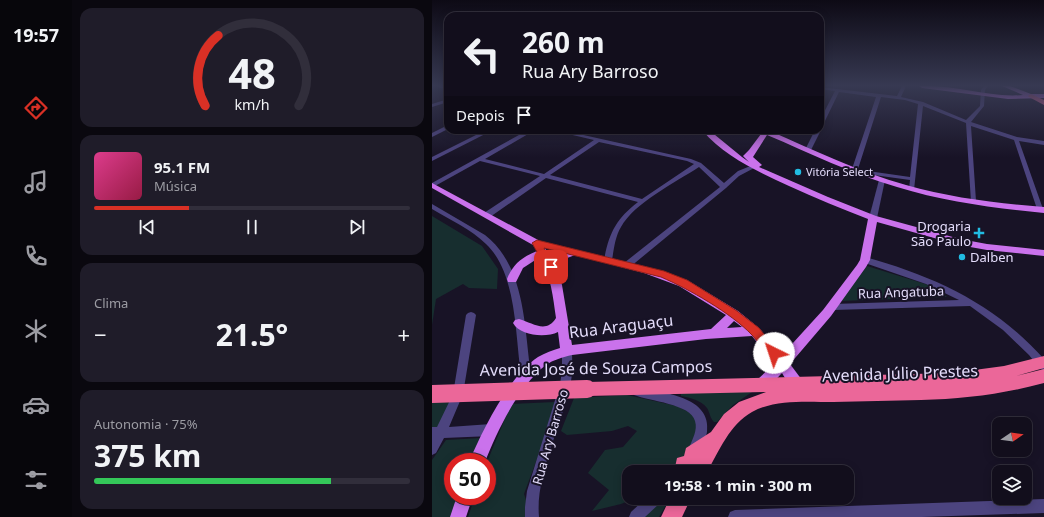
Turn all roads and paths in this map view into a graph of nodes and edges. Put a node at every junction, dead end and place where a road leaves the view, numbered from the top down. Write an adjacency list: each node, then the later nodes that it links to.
1 (874, 110): 26 (street)
2 (919, 110): 29 (street)
3 (941, 110): 5 (street)
4 (978, 110): 5 (street)
5 (968, 124): 15 (street); 36 (street)
6 (444, 129): 14 (street)
7 (482, 134): 21 (street)
8 (525, 134): 22 (street)
9 (572, 134): 16 (street)
10 (710, 134): 17 (main road)
11 (765, 134): 20 (main road)
12 (773, 134): 19 (main road)
13 (816, 134): 19 (street)
14 (432, 135)
15 (1016, 139): 18 (street); 38 (street)
16 (598, 140): 24 (street); 28 (street)
17 (722, 143): 20 (main road); 23 (main road)
18 (1044, 144)
19 (808, 150): 26 (main road)
20 (752, 152): 23 (main road); 31 (main road)
21 (432, 159)
22 (479, 160): 28 (street); 32 (street)
23 (743, 161): 25 (main road); 27 (street)
24 (699, 164): 33 (street); 35 (street)
25 (753, 167): 27 (street); 31 (main road)
26 (858, 170): 29 (street); 30 (main road)
27 (735, 175): 33 (street)
28 (544, 177): 35 (street); 39 (street)
29 (913, 178): 34 (street)
30 (882, 180): 34 (main road); 40 (street)
31 (792, 184): 40 (main road)
32 (432, 185): 39 (main road)
33 (724, 187): 47 (street)
34 (912, 189): 36 (main road)
35 (643, 201): 45 (street)
36 (973, 201): 38 (main road)
37 (432, 206): 49 (street)
38 (1042, 209)
39 (487, 215): 41 (main road)
40 (873, 218): 44 (main road); 46 (main road)
41 (537, 243): 42 (main road); 43 (main road, Rua Ary Barroso)
42 (575, 252): 45 (main road); 48 (main road)
43 (542, 253): 48 (main road, Rua Ary Barroso); 49 (main road)
44 (1044, 253)
45 (608, 260): 47 (main road)
46 (865, 260): 50 (street); 51 (main road)
47 (627, 265): 52 (main road)
48 (551, 267): 54 (main road, Rua Ary Barroso)
49 (512, 279): 55 (street)
50 (971, 303): 51 (street, Rua Angatuba); 60 (street)
51 (833, 307): 59 (main road)
52 (734, 314): 56 (main road); 57 (main road)
53 (470, 315): 67 (street)
54 (563, 317): 55 (main road); 58 (main road, Rua Ary Barroso)
55 (520, 323): 61 (street)
56 (755, 331): 57 (main road, Rua Araguaçu); 59 (main road)
57 (715, 333): 58 (main road, Rua Araguaçu)
58 (567, 350): 61 (main road, Rua Araguaçu); 76 (street, Rua Ary Barroso)
59 (783, 364): 62 (main road); 63 (main road)
60 (1043, 367): 63 (highway, Avenida Júlio Prestes); 71 (highway, Avenida Júlio Prestes)
61 (526, 375): 66 (main road, Rua Araguaçu)
62 (762, 384): 63 (highway, Avenida Júlio Prestes); 64 (highway, Avenida José de Souza Campos)
63 (798, 384)
64 (628, 388): 65 (highway, Avenida José de Souza Campos, bridge); 70 (street)
65 (432, 394)
66 (491, 430): 67 (street); 69 (main road, Rua Araguaçu)
67 (436, 432): 68 (street)
68 (432, 449)
69 (481, 453)
70 (688, 465)
71 (689, 465)
72 (462, 505): 75 (main road)
73 (648, 505): 77 (street)
74 (1044, 506): 78 (street)
75 (458, 517)
76 (532, 517)
77 (636, 517)
78 (735, 517)

